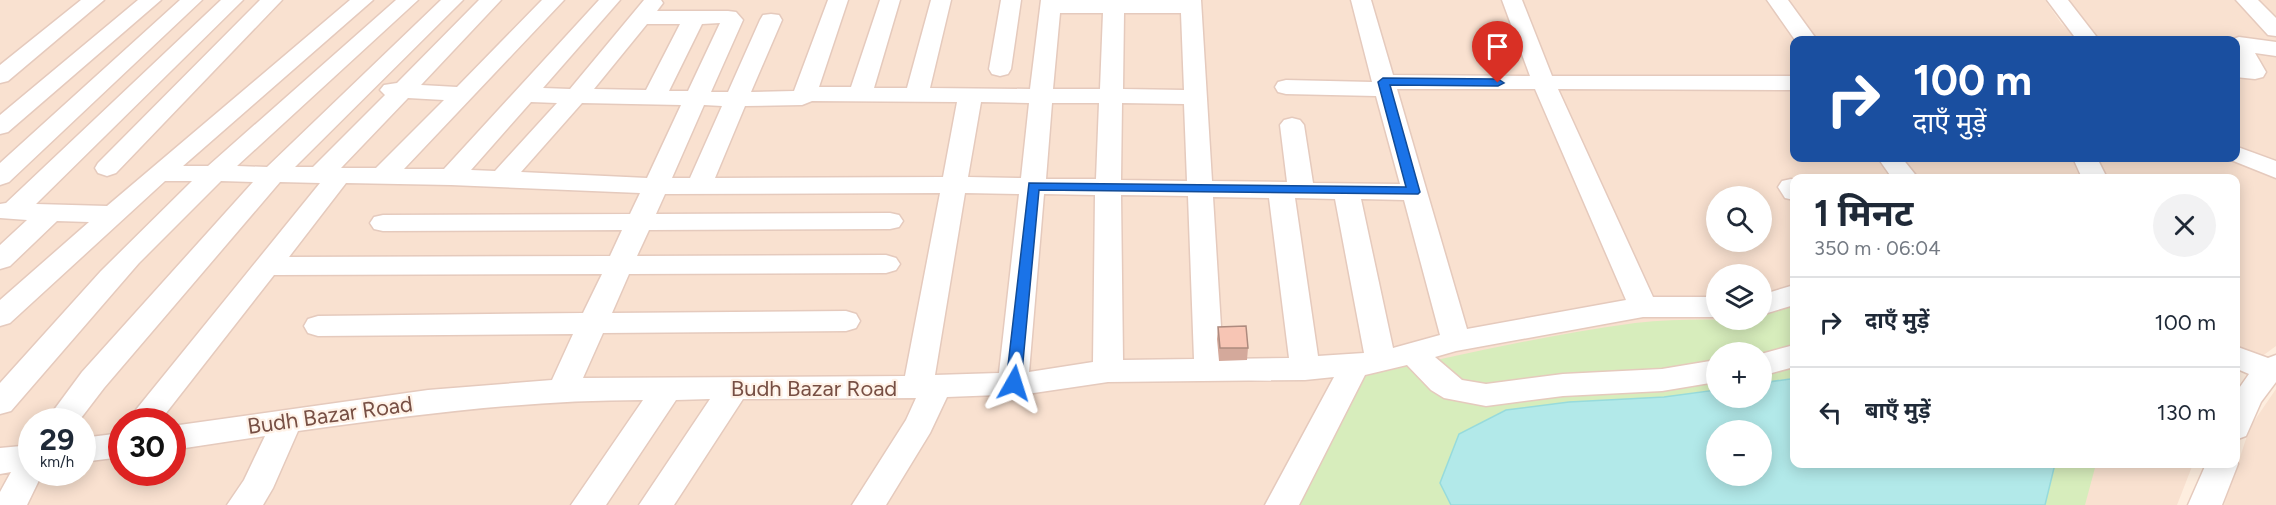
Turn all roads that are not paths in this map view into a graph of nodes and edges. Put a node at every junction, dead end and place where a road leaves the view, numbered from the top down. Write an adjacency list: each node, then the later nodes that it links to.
1 (94, 0): 36 (street)
2 (151, 0): 58 (street)
3 (192, 0): 59 (street)
4 (233, 0): 60 (street)
5 (272, 0): 63 (street)
6 (363, 0): 39 (street)
7 (408, 0): 41 (street)
8 (453, 0): 43 (street)
9 (490, 0): 44 (street)
10 (554, 0): 45 (street)
11 (610, 0): 47 (street)
12 (656, 0): 25 (street)
13 (838, 0): 46 (street)
14 (890, 0): 48 (street)
15 (941, 0): 49 (street)
16 (1011, 0): 34 (street)
17 (1360, 0): 40 (street)
18 (1512, 0): 37 (street)
19 (1777, 0): 29 (street)
20 (2057, 0): 30 (street)
21 (2246, 0): 28 (street)
22 (1051, 4): 24 (street); 53 (street)
23 (1191, 4): 24 (street); 54 (street)
24 (1114, 8): 52 (street)
25 (642, 18): 26 (street); 50 (street)
26 (694, 18): 55 (street); 56 (street)
27 (771, 20): 57 (street)
28 (2276, 30)
29 (1803, 36)
30 (2085, 36)
31 (2240, 44): 33 (street)
32 (2240, 47): 35 (street)
33 (2276, 49)
34 (1000, 69)
35 (2240, 71)
36 (2, 73)
37 (1544, 83): 38 (street); 40 (street); 97 (street)
38 (1790, 83)
39 (264, 85): 41 (street); 65 (street)
40 (1384, 85): 42 (street); 82 (street)
41 (313, 87): 43 (street); 66 (street)
42 (1287, 87)
43 (358, 89): 44 (street); 67 (street)
44 (403, 91): 45 (street); 68 (street)
45 (462, 94): 69 (street)
46 (805, 94): 48 (street); 57 (street)
47 (525, 95): 50 (street); 71 (street)
48 (860, 95): 49 (street)
49 (917, 95): 51 (street)
50 (576, 96): 55 (street); 72 (street)
51 (970, 96): 53 (street); 73 (street)
52 (1112, 96): 53 (street); 54 (street); 78 (street)
53 (1042, 97): 77 (street)
54 (1196, 97): 79 (street)
55 (654, 98): 56 (street)
56 (696, 98): 57 (street); 74 (street)
57 (738, 99): 75 (street)
58 (4, 121): 59 (street)
59 (61, 121): 60 (street); 70 (street)
60 (105, 122): 83 (street)
61 (1292, 125): 80 (street)
62 (2240, 155): 64 (street)
63 (107, 168)
64 (2276, 170)
65 (159, 173): 66 (street); 85 (street)
66 (215, 174): 67 (street); 119 (street)
67 (273, 175): 68 (street); 120 (street)
68 (330, 175): 69 (street); 93 (street)
69 (382, 176): 71 (street)
70 (0, 177)
71 (451, 177): 72 (street)
72 (502, 179): 74 (street)
73 (954, 185): 76 (street); 77 (street); 115 (street)
74 (654, 186): 75 (street); 86 (street)
75 (699, 186): 76 (street)
76 (762, 186): 87 (street)
77 (1033, 186): 78 (street); 114 (street)
78 (1108, 186): 79 (street); 112 (street)
79 (1200, 188): 80 (street); 110 (street)
80 (1291, 190): 81 (street); 111 (street)
81 (1346, 190): 82 (street); 108 (street)
82 (1414, 192): 103 (street)
83 (6, 211): 84 (street)
84 (51, 212): 85 (street); 90 (street)
85 (113, 214): 99 (street)
86 (639, 221): 87 (street); 89 (street); 94 (street)
87 (750, 221): 88 (street); 92 (street)
88 (890, 221)
89 (383, 223)
90 (0, 261)
91 (885, 264): 92 (street)
92 (735, 265): 94 (street)
93 (266, 266): 94 (street); 121 (street)
94 (619, 266): 101 (street)
95 (1790, 296): 96 (street)
96 (1772, 302)
97 (1643, 307): 98 (street, Budh Bazar Road); 103 (street, Budh Bazar Road)
98 (1706, 307)
99 (0, 316)
100 (846, 321): 101 (street)
101 (592, 323): 102 (street); 118 (street)
102 (318, 326)
103 (1455, 341): 104 (street, Budh Bazar Road)
104 (1413, 353): 108 (street, Budh Bazar Road); 113 (street)
105 (1790, 357): 107 (street)
106 (2240, 358): 109 (street)
107 (1772, 362)
108 (1368, 363): 111 (street, Budh Bazar Road); 134 (street)
109 (2273, 368): 122 (street)
110 (1209, 369): 111 (street, Budh Bazar Road); 112 (street, Budh Bazar Road)
111 (1305, 369)
112 (1108, 371): 114 (street, Budh Bazar Road)
113 (1706, 373)
114 (1014, 383): 115 (street, Budh Bazar Road)
115 (927, 387): 117 (street, Budh Bazar Road); 133 (street)
116 (668, 388): 117 (street, Budh Bazar Road); 118 (street, Budh Bazar Road); 131 (street)
117 (734, 388): 132 (street)
118 (562, 390): 123 (street, Budh Bazar Road)
119 (0, 403)
120 (71, 408)
121 (152, 408)
122 (2240, 416)
123 (287, 422): 124 (street, Budh Bazar Road); 129 (street)
124 (186, 436)
125 (18, 459): 126 (street)
126 (0, 461)
127 (2220, 468): 135 (street)
128 (20, 486): 130 (street)
129 (237, 504)
130 (10, 505)
131 (588, 505)
132 (656, 505)
133 (868, 505)
134 (1282, 505)
135 (2205, 505)

